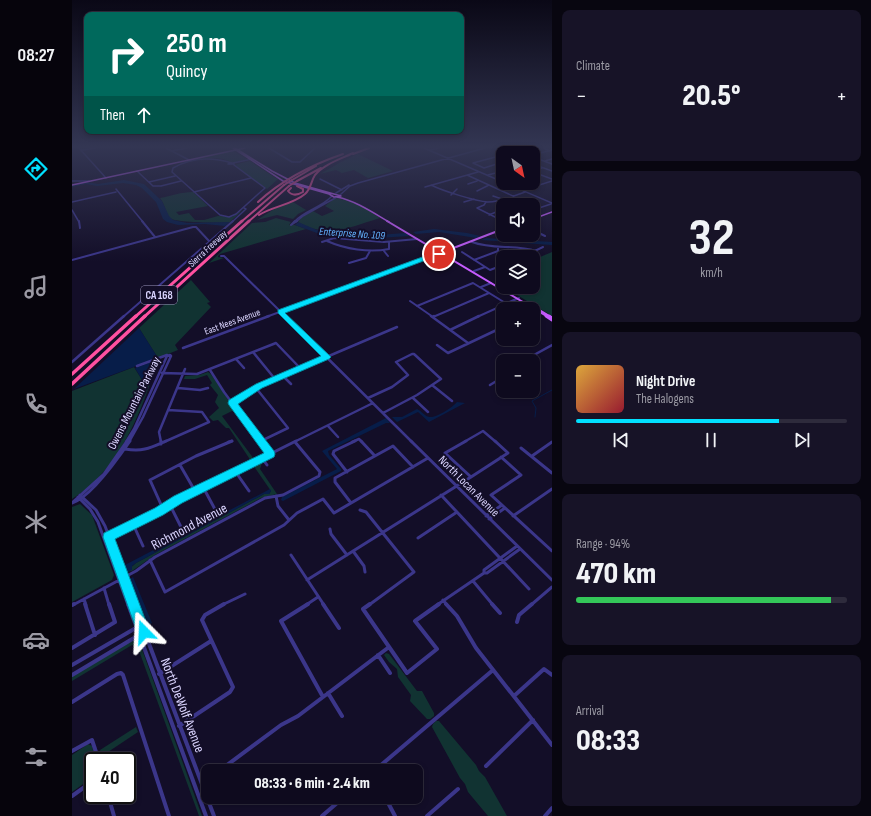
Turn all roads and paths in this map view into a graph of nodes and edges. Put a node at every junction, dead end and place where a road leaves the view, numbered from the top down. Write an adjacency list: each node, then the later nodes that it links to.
1 (188, 186): 23 (street)
2 (218, 186): 23 (street)
3 (262, 186): 43 (street)
4 (275, 186): 52 (highway)
5 (283, 186): 52 (highway, Sierra Freeway / CA 168, bridge)
6 (296, 186): 15 (highway); 17 (main road)
7 (302, 186): 17 (main road)
8 (311, 186): 17 (highway)
9 (334, 186): 19 (street)
10 (348, 186): 19 (street)
11 (352, 186): 27 (street)
12 (433, 186): 25 (street)
13 (487, 186): 21 (street)
14 (491, 186): 31 (street)
15 (290, 187): 54 (highway, Sierra Freeway / CA 168)
16 (116, 189): 22 (street)
17 (310, 189): 26 (main road); 28 (main road); 54 (highway)
18 (458, 189): 25 (street)
19 (342, 190): 26 (street)
20 (521, 190): 24 (street)
21 (476, 191)
22 (117, 192): 38 (street); 60 (street)
23 (194, 192): 43 (street)
24 (525, 192): 31 (street); 42 (street)
25 (454, 193): 29 (street); 36 (street)
26 (336, 194): 27 (main road); 28 (main road)
27 (340, 195): 32 (main road); 46 (main road)
28 (332, 196): 32 (main road); 32 (street)
29 (451, 196)
30 (493, 196): 33 (street)
31 (513, 196): 34 (street); 35 (street)
32 (337, 197): 41 (main road)
33 (498, 198)
34 (508, 198)
35 (517, 198)
36 (474, 199): 39 (street); 40 (street)
37 (496, 201): 40 (street)
38 (72, 202)
39 (464, 202)
40 (486, 202): 49 (street)
41 (361, 204): 46 (main road); 61 (main road)
42 (552, 204): 44 (street)
43 (244, 208): 63 (street)
44 (540, 208)
45 (72, 210): 55 (street)
46 (373, 210): 75 (main road)
47 (552, 211): 50 (main road); 51 (main road)
48 (496, 212): 49 (street)
49 (489, 215): 53 (street)
50 (540, 215)
51 (540, 215)
52 (246, 216): 115 (highway, Sierra Freeway / CA 168)
53 (496, 218)
54 (246, 224): 120 (highway, Sierra Freeway / CA 168)
55 (80, 228)
56 (496, 233): 75 (main road, East Nees Avenue)
57 (496, 233): 66 (main road, East Nees Avenue)
58 (540, 234): 59 (street)
59 (545, 236)
60 (155, 237): 63 (street); 79 (street)
61 (418, 238): 65 (street); 75 (main road)
62 (326, 240): 64 (street); 65 (street); 68 (street)
63 (210, 241): 108 (street)
64 (322, 242)
65 (389, 242): 73 (street)
66 (472, 242): 69 (street); 75 (main road, East Nees Avenue)
67 (543, 247): 71 (street)
68 (345, 248): 72 (street); 74 (street)
69 (498, 248): 70 (street); 80 (street)
70 (532, 250)
71 (538, 250)
72 (370, 251): 73 (street); 81 (street)
73 (384, 251): 78 (street)
74 (343, 252)
75 (442, 252): 84 (main road); 85 (main road); 94 (street, East Nees Avenue)
76 (462, 252): 80 (street)
77 (221, 256): 94 (street, North Locan Avenue)
78 (388, 256)
79 (72, 260)
80 (474, 260): 82 (street)
81 (349, 263)
82 (484, 266): 83 (street); 84 (street)
83 (496, 267)
84 (474, 270): 88 (main road)
85 (490, 283): 86 (street); 88 (main road)
86 (480, 287): 87 (street); 92 (street)
87 (489, 293): 90 (street); 95 (street)
88 (518, 298): 91 (street); 96 (main road)
89 (410, 301): 92 (street)
90 (503, 302)
91 (510, 302)
92 (417, 306): 95 (street)
93 (496, 309): 98 (street)
94 (280, 312): 103 (street, East Nees Avenue); 106 (street, North Locan Avenue)
95 (433, 317): 98 (street)
96 (552, 319)
97 (397, 326): 106 (street)
98 (450, 330): 100 (street)
99 (496, 330): 100 (street)
100 (468, 344): 101 (street)
101 (437, 345)
102 (552, 345): 105 (street)
103 (183, 348)
104 (253, 352): 107 (street); 111 (street); 118 (street)
105 (536, 354)
106 (326, 357): 111 (street); 127 (street, North Locan Avenue)
107 (236, 359): 110 (street); 113 (street)
108 (72, 362)
109 (137, 366): 114 (street, Owens Mountain Parkway)
110 (244, 368)
111 (300, 368): 117 (street)
112 (185, 369): 116 (street)
113 (210, 370): 116 (street); 130 (street)
114 (161, 373): 116 (street); 143 (street, Owens Mountain Parkway)
115 (72, 374)
116 (183, 374): 124 (street)
117 (283, 376): 118 (street); 121 (street)
118 (275, 379): 126 (street)
119 (496, 382): 123 (street)
120 (72, 384)
121 (291, 384)
122 (432, 385): 127 (street); 128 (street); 129 (street)
123 (490, 385)
124 (178, 388): 125 (street); 132 (street)
125 (208, 388)
126 (256, 388): 130 (street); 138 (street)
127 (368, 398): 131 (street, North Locan Avenue)
128 (413, 398): 133 (street); 134 (street)
129 (452, 401)
130 (232, 403): 138 (street)
131 (373, 403): 134 (street, North Locan Avenue); 135 (street)
132 (168, 410): 141 (street); 141 (street)
133 (428, 412)
134 (383, 413): 149 (street, North Locan Avenue)
135 (328, 426): 136 (street); 139 (street)
136 (338, 437)
137 (232, 441): 150 (street)
138 (261, 441): 144 (street)
139 (295, 442): 144 (street); 163 (street, Richmond Avenue)
140 (552, 443): 146 (street)
141 (161, 444): 143 (street)
142 (521, 448): 146 (street)
143 (124, 449): 164 (street, Owens Mountain Parkway)
144 (270, 454): 148 (street)
145 (375, 456): 152 (street); 154 (street); 154 (street)
146 (532, 456): 155 (street)
147 (501, 457): 156 (street); 156 (street); 168 (street)
148 (262, 458): 151 (street); 153 (street)
149 (428, 458): 152 (street); 157 (street, North Locan Avenue)
150 (180, 465): 160 (street); 169 (street)
151 (267, 465)
152 (413, 467): 166 (street)
153 (236, 471): 158 (street); 161 (street)
154 (347, 472): 166 (street)
155 (552, 473)
156 (470, 476): 157 (street)
157 (456, 486): 162 (street); 173 (street, North Locan Avenue)
158 (203, 487): 160 (street); 167 (street)
159 (552, 489): 172 (street)
160 (195, 491): 167 (street)
161 (249, 491)
162 (441, 495): 171 (street); 177 (street)
163 (276, 496): 174 (street); 187 (street, Richmond Avenue)
164 (80, 497): 165 (street, Owens Mountain Parkway); 178 (street, North DeWolf Avenue); 191 (street, North DeWolf Avenue)
165 (72, 503)
166 (351, 503): 174 (street)
167 (170, 505): 169 (street)
168 (503, 507): 172 (street); 173 (street)
169 (163, 509): 175 (street)
170 (360, 510): 177 (street)
171 (457, 512): 179 (street); 188 (street)
172 (513, 516): 184 (street)
173 (488, 517): 181 (street, North Locan Avenue)
174 (288, 520): 187 (street)
175 (133, 524): 178 (street); 180 (street)
176 (330, 529): 186 (street)
177 (382, 532): 183 (street); 212 (street)
178 (108, 537): 190 (street, North DeWolf Avenue)
179 (418, 538)
180 (143, 546)
181 (517, 546): 182 (street, North Locan Avenue); 188 (street)
182 (520, 549): 188 (street); 193 (street, North Locan Avenue)
183 (353, 551): 186 (street); 189 (street)
184 (552, 551)
185 (291, 555): 192 (street)
186 (347, 555): 192 (street)
187 (150, 560): 190 (street, Richmond Avenue)
188 (501, 560): 194 (street); 197 (street)
189 (365, 572)
190 (124, 578): 191 (street, Richmond Avenue); 205 (street, North DeWolf Avenue)
191 (119, 580): 196 (street, Richmond Avenue); 206 (street, North DeWolf Avenue)
192 (307, 580): 199 (street)
193 (552, 580)
194 (473, 581): 201 (street); 203 (street)
195 (552, 587): 204 (street)
196 (104, 588): 200 (street, Richmond Avenue); 209 (street)
197 (529, 589)
198 (245, 594): 211 (street)
199 (318, 597): 207 (street); 223 (street)
200 (84, 599): 202 (street, Richmond Avenue); 209 (street)
201 (443, 600): 212 (street); 216 (street)
202 (72, 605)
203 (500, 613)
204 (517, 622)
205 (141, 625): 206 (street); 208 (street, North DeWolf Avenue)
206 (136, 628): 210 (street, North DeWolf Avenue); 215 (street)
207 (339, 628)
208 (144, 632): 210 (street); 218 (street, North DeWolf Avenue)
209 (95, 634): 213 (street)
210 (139, 635): 219 (street); 246 (street, North DeWolf Avenue)
211 (212, 641): 218 (street); 227 (street)
212 (389, 647): 214 (street)
213 (72, 648)
214 (378, 655): 217 (street); 221 (street)
215 (72, 665)
216 (493, 670): 222 (street); 232 (street)
217 (390, 673)
218 (159, 674): 227 (street, North DeWolf Avenue)
219 (72, 675)
220 (552, 675): 222 (street)
221 (328, 693): 223 (street); 225 (street)
222 (514, 696): 226 (street)
223 (323, 697): 231 (street)
224 (72, 702): 245 (street)
225 (342, 716)
226 (533, 720): 228 (street); 233 (street)
227 (179, 726): 234 (street, North DeWolf Avenue)
228 (552, 745)
229 (72, 751): 230 (street)
230 (96, 752)
231 (228, 764)
232 (382, 764)
233 (486, 766)
234 (201, 781)
235 (84, 788): 237 (street)
236 (458, 789): 249 (street)
237 (72, 796)
238 (111, 804): 244 (street)
239 (210, 804): 247 (street, North DeWolf Avenue)
240 (337, 804): 243 (street)
241 (389, 804): 248 (street)
242 (552, 808): 250 (street)
243 (325, 815)
244 (114, 816)
245 (169, 816)
246 (206, 816)
247 (214, 816)
248 (395, 816)
249 (427, 816)
250 (545, 816)

